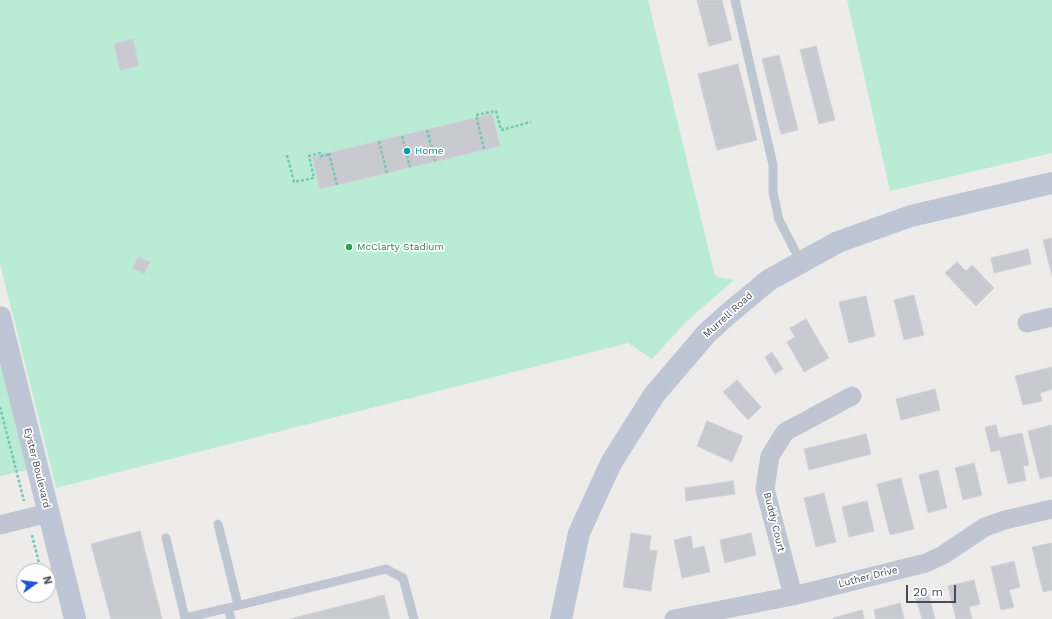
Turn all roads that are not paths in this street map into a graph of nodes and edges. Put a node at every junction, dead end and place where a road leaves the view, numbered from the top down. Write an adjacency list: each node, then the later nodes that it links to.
1 (735, 0): 3 (lane)
2 (1052, 183): 3 (street, Murrell Road)
3 (801, 262): 20 (street, Murrell Road)
4 (0, 317): 9 (street, Eyster Boulevard)
5 (1052, 317): 6 (street)
6 (1027, 323)
7 (852, 396): 13 (street, Buddy Court)
8 (1052, 509): 13 (street, Luther Drive)
9 (38, 515): 11 (street); 17 (street, Eyster Boulevard)
10 (218, 524): 14 (lane)
11 (0, 525)
12 (166, 538): 16 (lane)
13 (793, 596): 21 (street, Luther Drive)
14 (238, 605): 15 (lane); 19 (lane)
15 (228, 608): 16 (lane); 18 (lane)
16 (185, 618)
17 (75, 619)
18 (231, 619)
19 (414, 619)
20 (561, 619)
21 (674, 619)

